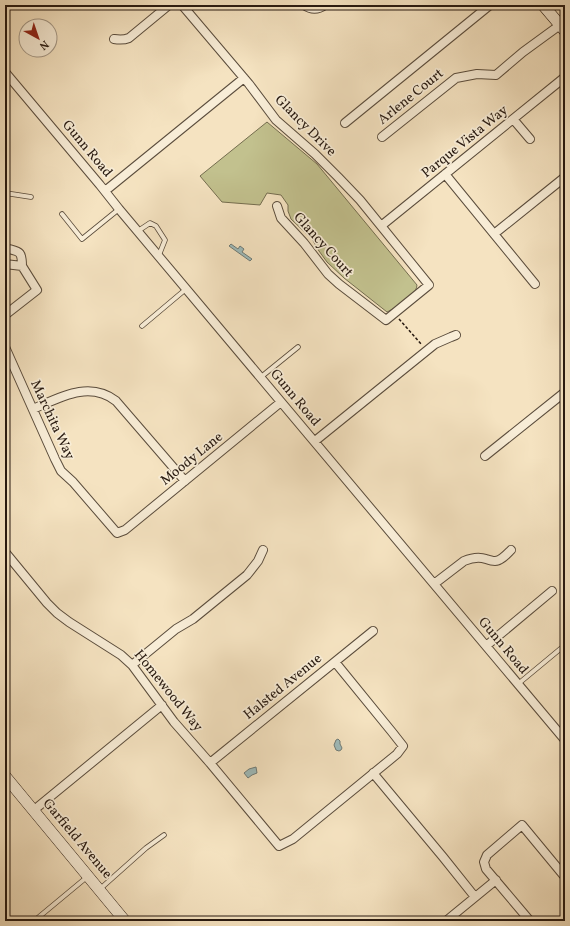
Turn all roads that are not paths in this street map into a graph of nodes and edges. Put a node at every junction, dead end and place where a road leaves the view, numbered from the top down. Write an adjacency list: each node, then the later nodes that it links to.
1 (168, 5): 8 (street)
2 (182, 5): 11 (street, Glancy Drive)
3 (304, 5): 4 (street)
4 (325, 5)
5 (490, 5): 13 (street)
6 (543, 5): 7 (street)
7 (562, 28): 14 (street, Arlene Court)
8 (114, 39)
9 (5, 72): 18 (street, Gunn Road)
10 (565, 77): 12 (street, Parque Vista Way)
11 (244, 78): 18 (street); 24 (street, Glancy Drive)
12 (513, 119): 15 (street); 16 (street, Parque Vista Way)
13 (345, 123)
14 (382, 138)
15 (530, 139)
16 (445, 174): 24 (street, Parque Vista Way); 26 (street)
17 (565, 177): 26 (street)
18 (105, 191): 22 (street, Gunn Road)
19 (5, 193): 20 (lane)
20 (31, 197)
21 (277, 206): 24 (street, Glancy Court)
22 (119, 209): 23 (lane); 25 (street, Gunn Road)
23 (62, 214)
24 (381, 226)
25 (138, 231): 28 (street, Gunn Road); 28 (lane)
26 (494, 234): 31 (street)
27 (5, 248): 30 (street)
28 (158, 256): 32 (street, Gunn Road)
29 (5, 264): 30 (street)
30 (22, 266): 33 (street)
31 (535, 284)
32 (186, 289): 34 (lane); 38 (street, Gunn Road)
33 (5, 315)
34 (142, 326)
35 (456, 335): 42 (street)
36 (5, 347): 41 (street, Marchita Way)
37 (298, 347): 38 (lane)
38 (261, 377): 40 (street, Gunn Road)
39 (565, 392): 43 (street)
40 (282, 402): 42 (street, Gunn Road); 44 (street, Moody Lane)
41 (33, 409): 44 (street); 45 (street, Marchita Way)
42 (315, 441): 49 (street, Gunn Road)
43 (485, 456)
44 (185, 481): 45 (street, Moody Lane)
45 (117, 534)
46 (263, 550): 55 (street)
47 (512, 550): 49 (street)
48 (5, 552): 55 (street, Homewood Way)
49 (434, 584): 53 (street, Gunn Road)
50 (552, 591): 53 (street)
51 (372, 631): 54 (street, Halsted Avenue)
52 (565, 645): 56 (lane)
53 (486, 646): 56 (street, Gunn Road)
54 (335, 662): 59 (street, Halsted Avenue); 60 (street)
55 (132, 666): 57 (street, Homewood Way)
56 (518, 684): 58 (street, Gunn Road)
57 (162, 705): 59 (street, Homewood Way); 62 (street)
58 (565, 740)
59 (210, 763): 60 (street, Homewood Way)
60 (373, 773): 68 (street)
61 (5, 776): 62 (street, Garfield Avenue)
62 (34, 810): 64 (street, Garfield Avenue)
63 (164, 834): 67 (lane)
64 (88, 876): 67 (street, Garfield Avenue); 69 (lane)
65 (565, 877): 66 (street)
66 (496, 880): 68 (street); 73 (street)
67 (100, 890): 71 (street, Garfield Avenue)
68 (478, 895): 72 (street)
69 (36, 920): 70 (lane)
70 (18, 921)
71 (125, 921)
72 (446, 921)
73 (530, 921)

